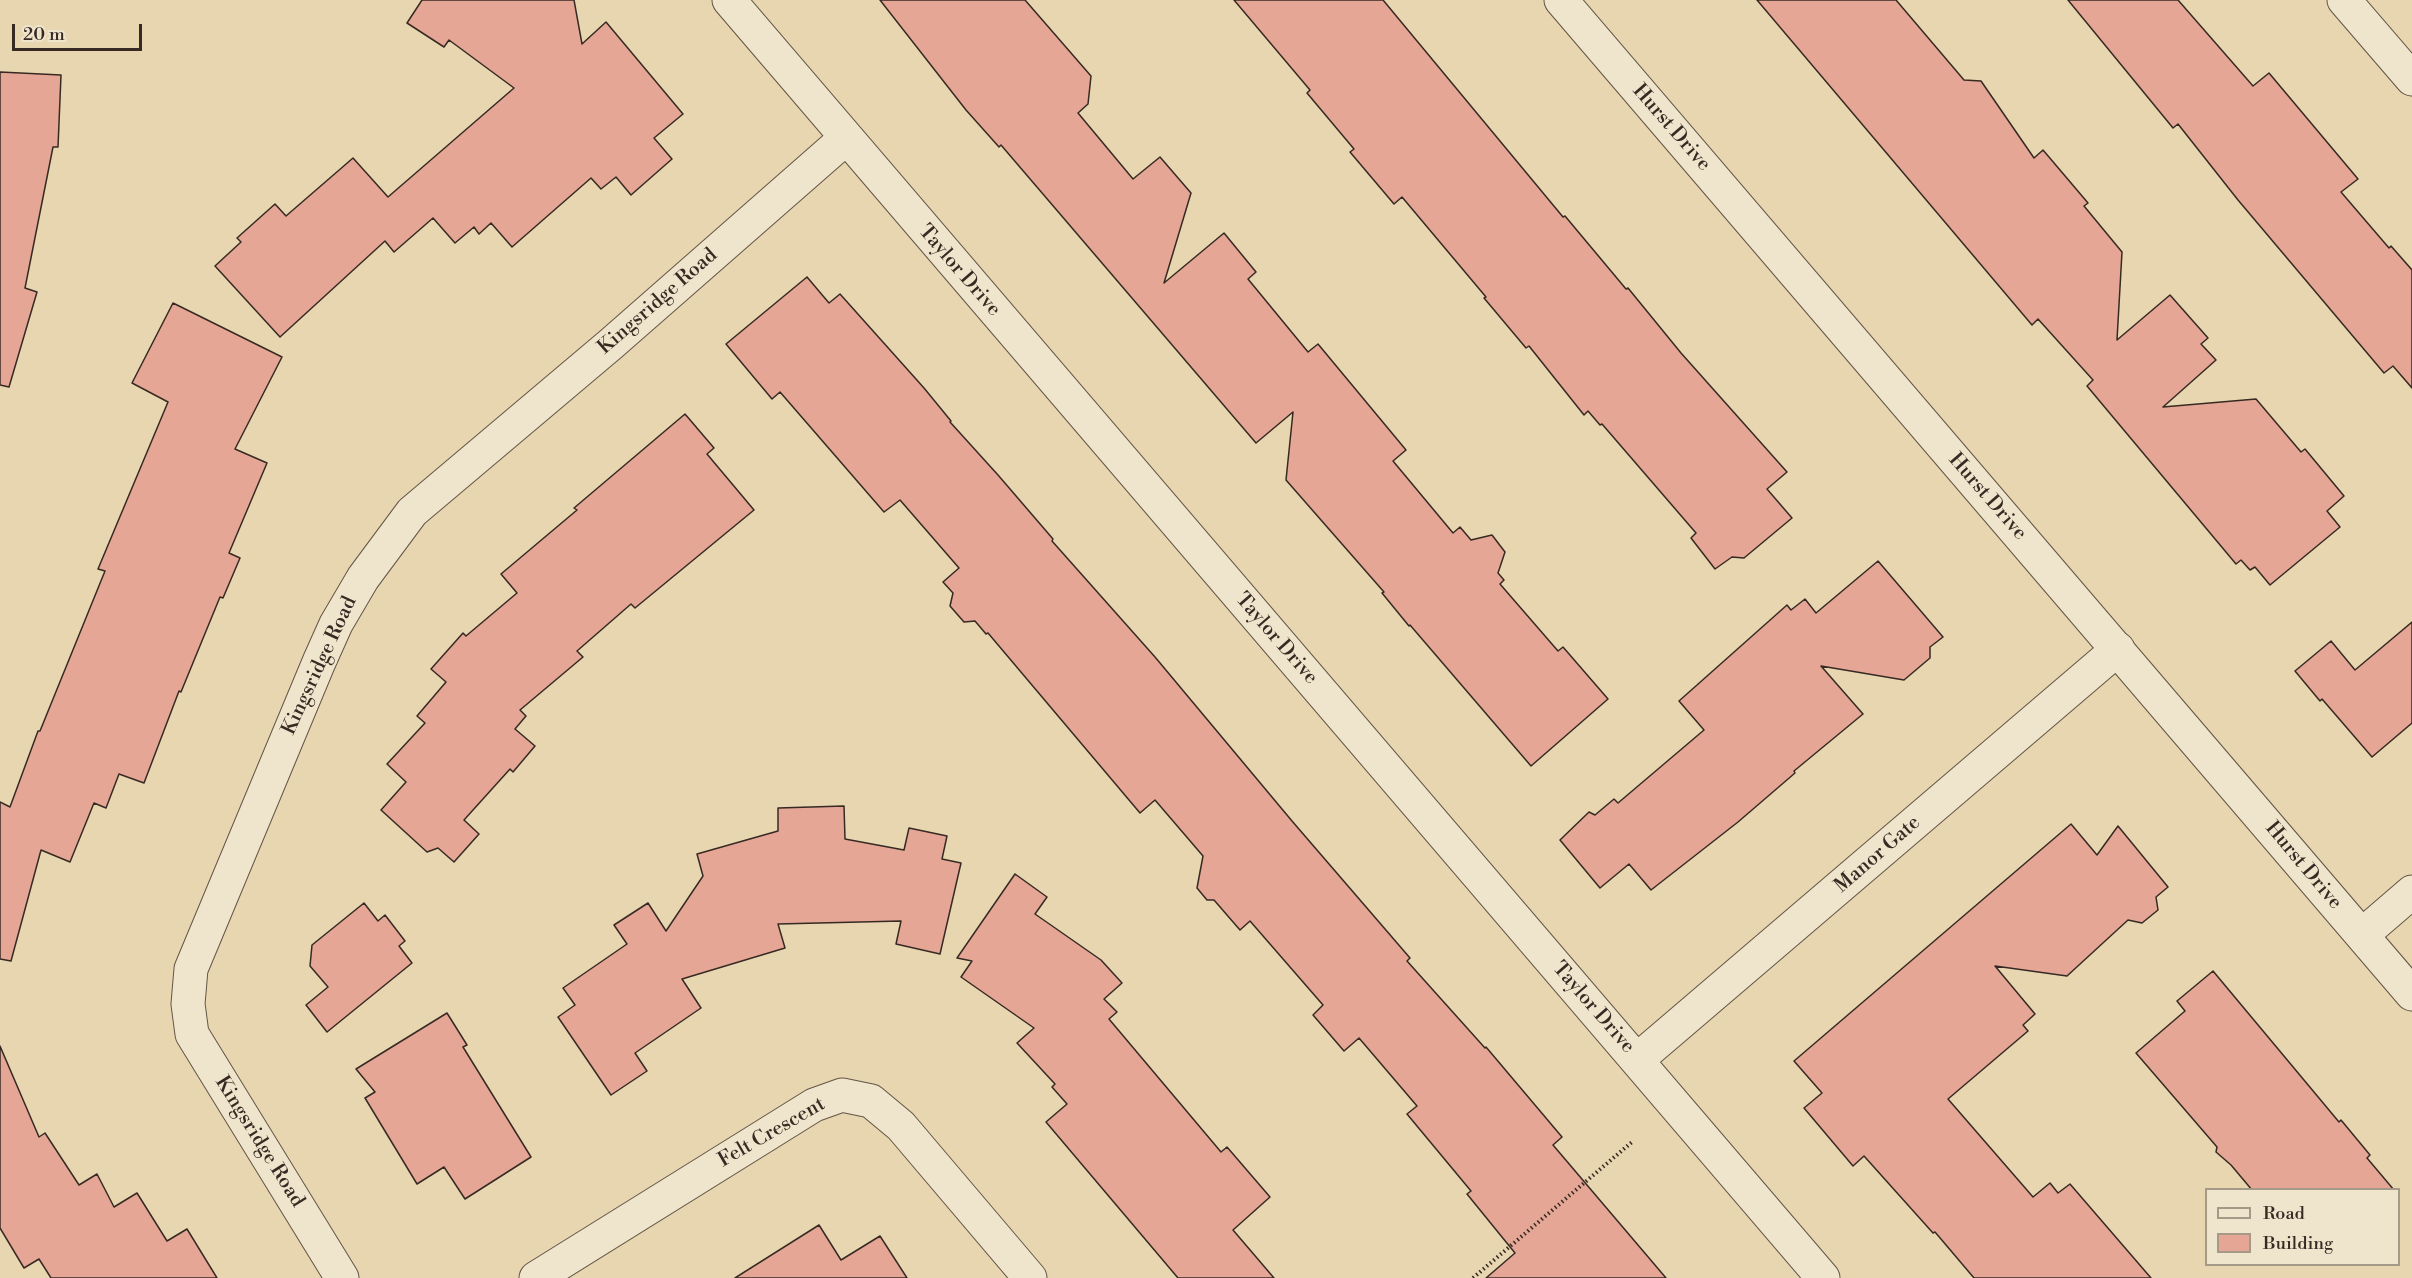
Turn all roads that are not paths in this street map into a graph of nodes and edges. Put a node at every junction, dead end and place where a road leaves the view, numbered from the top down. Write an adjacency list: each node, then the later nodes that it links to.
1 (729, 0): 5 (street, Taylor Drive)
2 (1562, 0): 6 (street, Hurst Drive)
3 (2344, 0): 4 (street)
4 (2412, 79)
5 (846, 138): 10 (street, Taylor Drive); 11 (street, Kingsridge Road)
6 (2118, 649): 8 (street, Hurst Drive); 10 (street, Manor Gate)
7 (2412, 892): 8 (street)
8 (2362, 935): 9 (street, Hurst Drive)
9 (2412, 994)
10 (1637, 1060): 14 (street, Taylor Drive)
11 (342, 1278)
12 (536, 1278): 13 (street, Felt Crescent)
13 (1030, 1278)
14 (1823, 1278)

